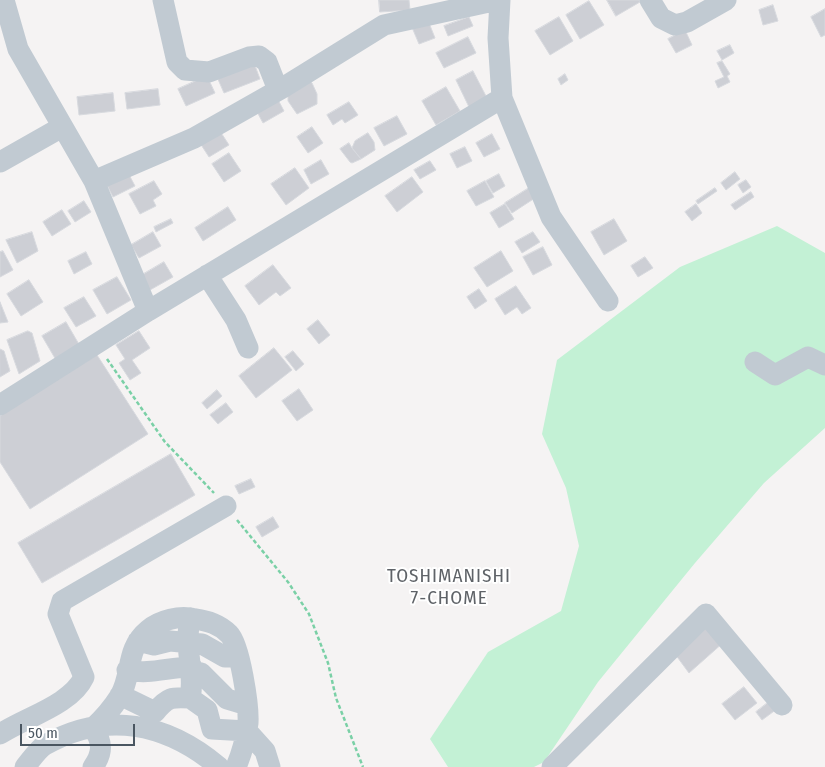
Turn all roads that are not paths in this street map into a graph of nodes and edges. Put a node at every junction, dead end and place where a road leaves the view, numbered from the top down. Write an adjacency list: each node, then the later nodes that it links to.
1 (4, 0): 8 (street)
2 (163, 0): 6 (street)
3 (499, 0): 6 (street); 7 (street)
4 (650, 0): 5 (street)
5 (726, 0)
6 (278, 90): 10 (street)
7 (502, 98): 11 (street); 12 (street)
8 (62, 127): 9 (street); 10 (street)
9 (0, 162)
10 (94, 181): 13 (street)
11 (207, 275): 13 (street); 14 (street)
12 (608, 301)
13 (148, 311): 17 (street)
14 (248, 348)
15 (755, 362): 16 (street)
16 (825, 365)
17 (0, 404)
18 (226, 506): 30 (street)
19 (191, 618): 20 (street); 21 (street); 22 (street)
20 (138, 641): 21 (street); 24 (street)
21 (187, 642): 22 (street); 23 (street)
22 (238, 657): 27 (street)
23 (192, 669): 24 (street); 26 (street); 27 (street)
24 (127, 670): 25 (street)
25 (120, 695): 26 (street); 29 (street)
26 (190, 698): 31 (street)
27 (247, 705): 31 (street)
28 (782, 705): 37 (street)
29 (93, 728): 32 (street); 33 (street); 34 (street)
30 (4, 731)
31 (247, 731): 35 (street); 36 (street)
32 (25, 767)
33 (93, 767)
34 (219, 767)
35 (236, 767)
36 (270, 767)
37 (552, 767)

